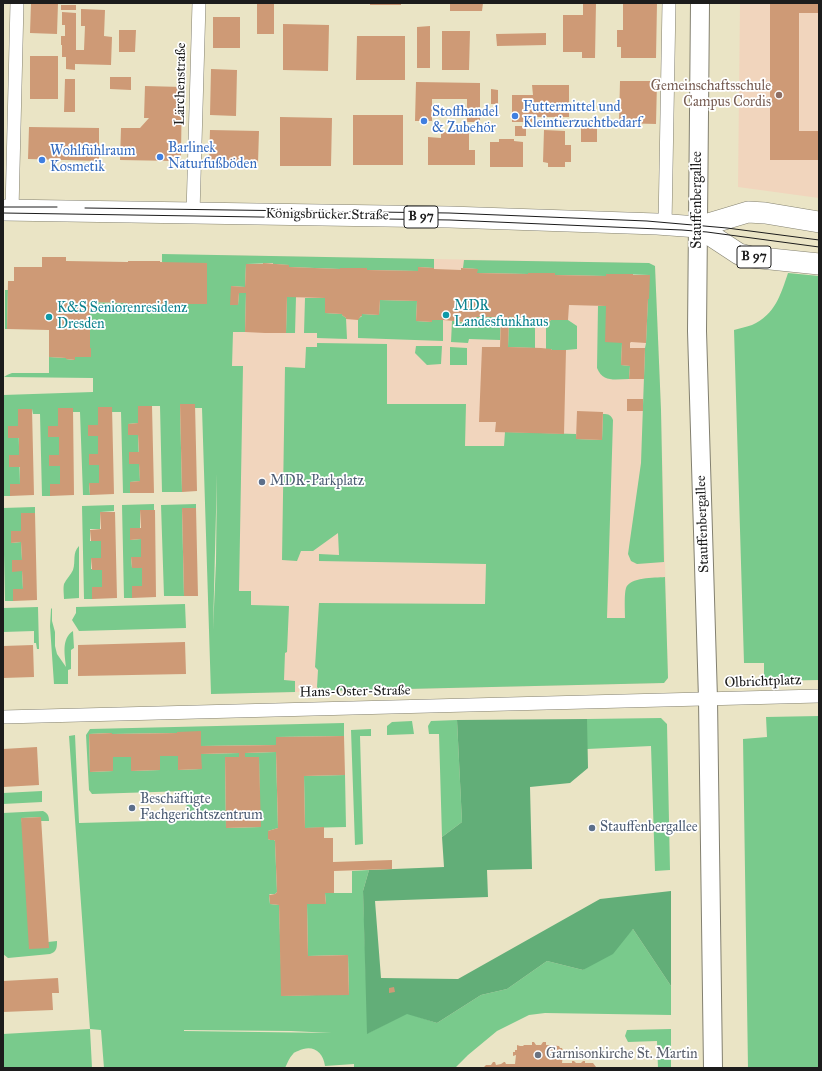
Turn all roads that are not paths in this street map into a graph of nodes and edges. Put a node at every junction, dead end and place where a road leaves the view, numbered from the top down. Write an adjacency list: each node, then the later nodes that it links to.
1 (17, 3): 5 (street)
2 (199, 3): 6 (street, Lärchenstraße)
3 (669, 3): 8 (street)
4 (700, 3): 9 (main road, Stauffenbergallee)
5 (8, 210): 6 (main road, Königsbrücker Straße / B 97)
6 (194, 213): 8 (main road, Königsbrücker Straße / B 97)
7 (819, 222): 9 (main road, Königsbrücker Straße / B 97)
8 (665, 224): 9 (main road, Königsbrücker Straße / B 97)
9 (698, 227): 10 (main road, Königsbrücker Straße / B 97); 12 (main road, Stauffenbergallee)
10 (819, 264)
11 (819, 696): 12 (street, Olbrichtplatz)
12 (708, 699): 13 (street, Hans-Oster-Straße); 14 (main road, Stauffenbergallee)
13 (3, 717)
14 (713, 1068)

